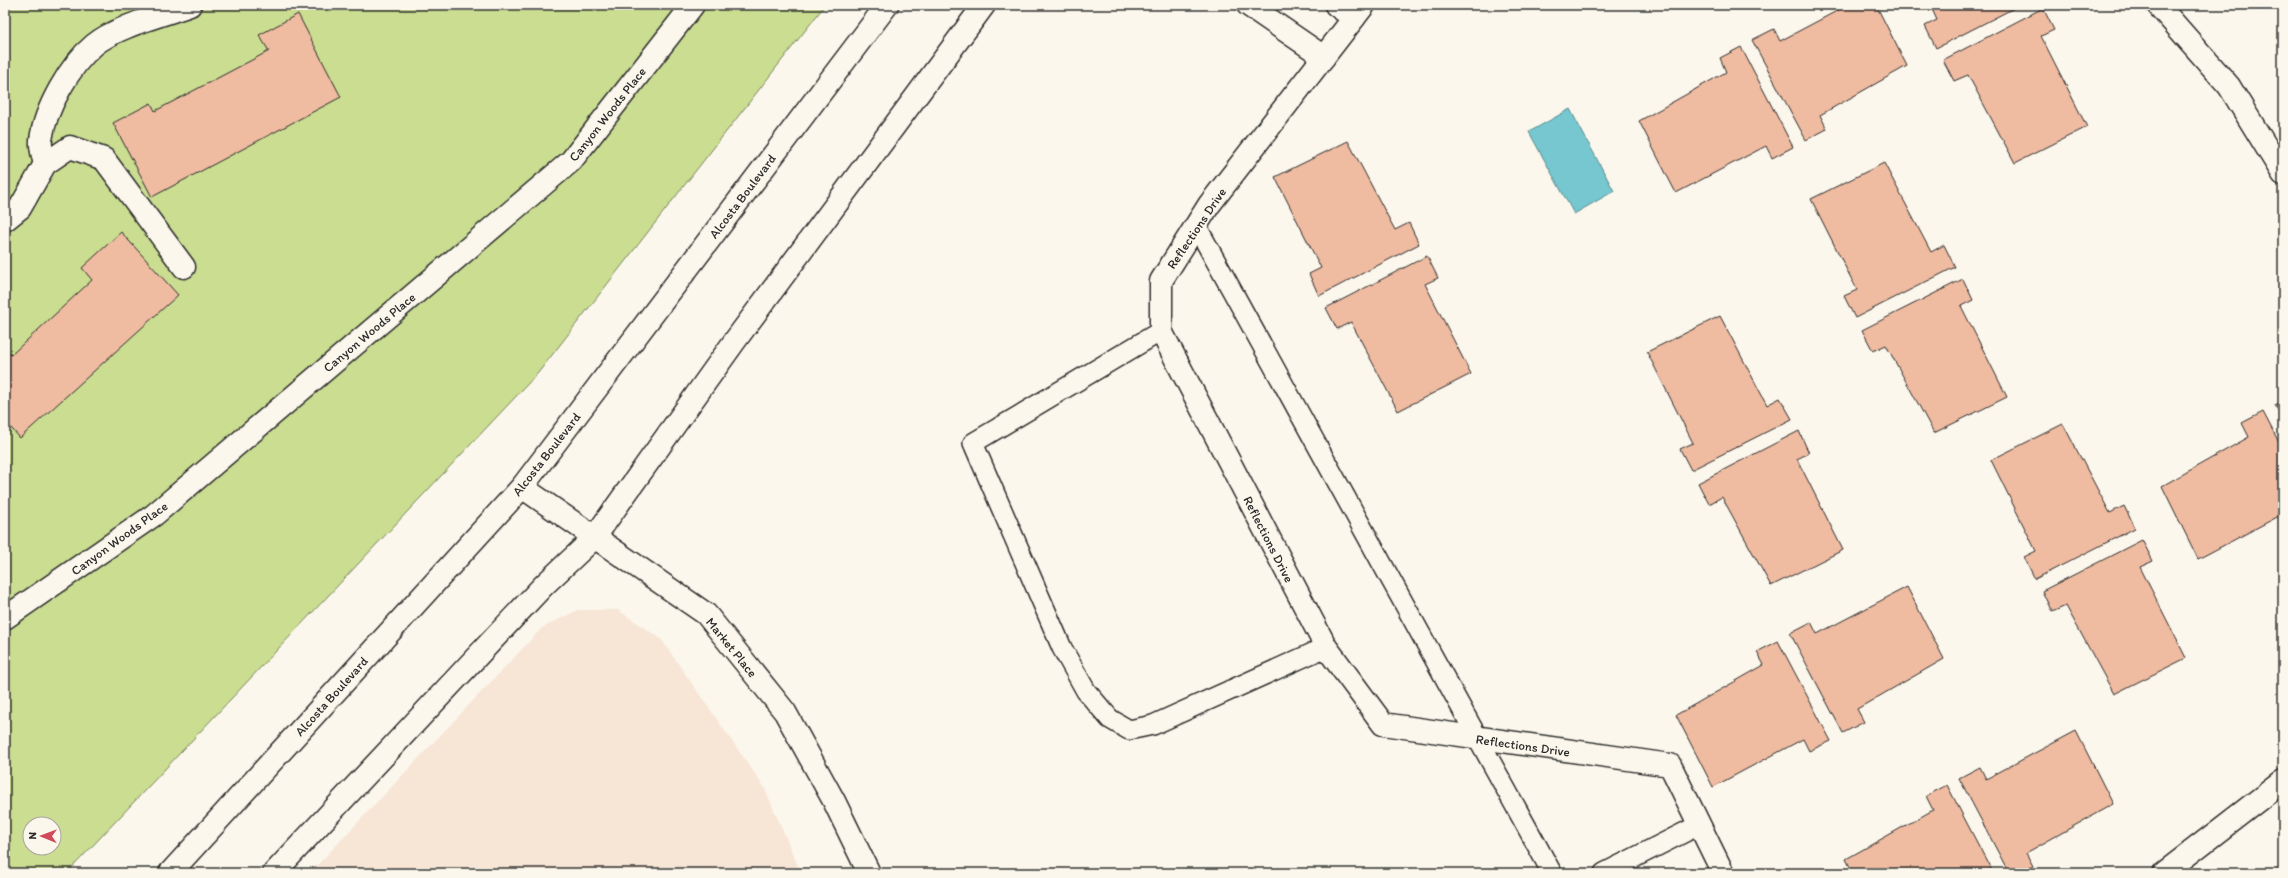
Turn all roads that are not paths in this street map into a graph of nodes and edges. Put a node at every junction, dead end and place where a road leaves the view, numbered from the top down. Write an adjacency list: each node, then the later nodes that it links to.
1 (190, 5): 10 (street)
2 (693, 5): 18 (street, Canyon Woods Place)
3 (887, 5): 16 (street, Alcosta Boulevard)
4 (984, 5): 17 (street)
5 (1248, 5): 9 (street)
6 (1336, 5): 8 (street)
7 (2158, 5): 11 (street)
8 (1359, 11): 9 (street, Reflections Drive)
9 (1324, 58): 13 (street, Reflections Drive)
10 (45, 164): 12 (street); 14 (street)
11 (2283, 174)
12 (5, 220)
13 (1196, 225): 15 (street, Reflections Drive); 20 (lane)
14 (184, 267)
15 (1161, 332): 19 (street, Reflections Drive); 19 (lane)
16 (522, 487): 17 (street, Market Place); 23 (street, Alcosta Boulevard)
17 (594, 538): 24 (street); 25 (street, Market Place)
18 (5, 618)
19 (1326, 647): 20 (street, Reflections Drive)
20 (1480, 740): 22 (street, Reflections Drive); 26 (lane)
21 (2283, 781): 29 (street)
22 (1699, 825): 27 (lane); 28 (street, Reflections Drive)
23 (170, 873)
24 (274, 873)
25 (869, 873)
26 (1552, 873)
27 (1604, 873)
28 (1723, 873)
29 (2164, 873)

